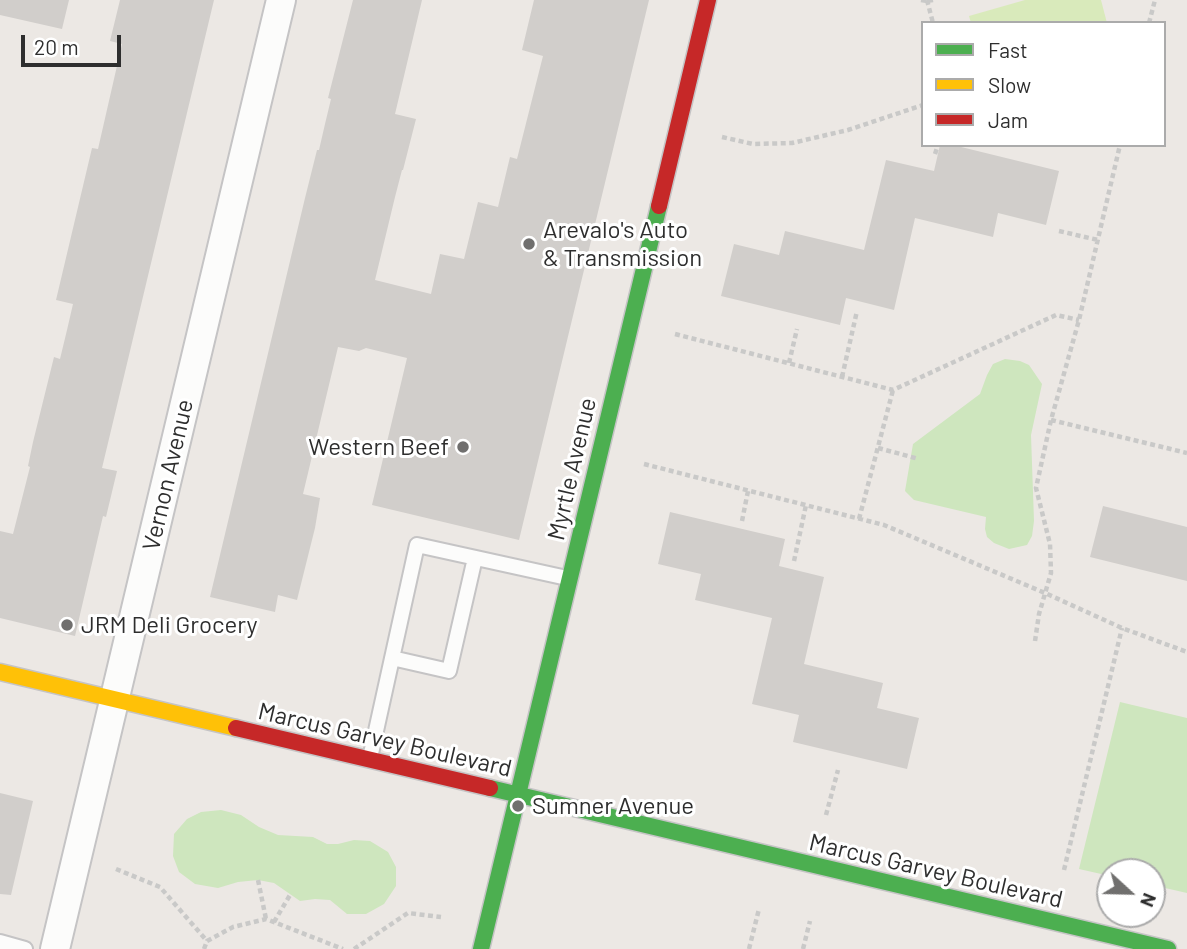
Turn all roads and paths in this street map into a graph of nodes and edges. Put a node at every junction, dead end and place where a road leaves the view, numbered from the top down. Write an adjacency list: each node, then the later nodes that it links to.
1 (281, 0): 39 (street, Vernon Avenue)
2 (708, 0): 32 (street, Myrtle Avenue)
3 (927, 0): 5 (path)
4 (1155, 0): 6 (path)
5 (932, 21)
6 (1150, 21)
7 (921, 106): 8 (path)
8 (722, 137)
9 (938, 147): 11 (path)
10 (1119, 147): 13 (path)
11 (936, 154)
12 (1059, 231): 13 (path)
13 (1098, 240): 15 (path)
14 (857, 311): 19 (path)
15 (1079, 320): 20 (path); 21 (path)
16 (797, 329): 18 (path)
17 (675, 334): 18 (path)
18 (789, 363): 19 (path)
19 (842, 377): 20 (path)
20 (893, 390): 22 (path)
21 (1051, 420): 23 (path); 33 (path)
22 (878, 448): 24 (path); 28 (path)
23 (1187, 453)
24 (919, 459)
25 (644, 464): 26 (path)
26 (748, 491): 27 (path); 29 (path)
27 (806, 505): 28 (path); 31 (path)
28 (859, 519): 33 (path)
29 (741, 521)
30 (475, 558): 32 (lane); 37 (lane); 37 (lane)
31 (794, 561)
32 (569, 579): 42 (street, Myrtle Avenue)
33 (1045, 593): 34 (path); 35 (path)
34 (1122, 628): 36 (path); 45 (path)
35 (1035, 641)
36 (1187, 652)
37 (392, 658): 40 (lane)
38 (0, 672): 39 (street, Marcus Garvey Boulevard)
39 (114, 699): 40 (street, Marcus Garvey Boulevard); 56 (street, Vernon Avenue)
40 (369, 760): 42 (street, Marcus Garvey Boulevard)
41 (838, 770): 43 (path)
42 (518, 795): 60 (street, Myrtle Avenue); 63 (street, Marcus Garvey Boulevard)
43 (826, 815)
44 (116, 869): 53 (path)
45 (1064, 870)
46 (258, 880): 50 (path)
47 (290, 895): 52 (path)
48 (759, 909): 61 (path)
49 (441, 917): 59 (path)
50 (265, 919): 52 (path); 53 (path)
51 (810, 921): 62 (path)
52 (274, 922): 58 (path)
53 (207, 941): 57 (path)
54 (0, 942): 55 (lane)
55 (25, 949)
56 (55, 949)
57 (204, 949)
58 (343, 949)
59 (354, 949)
60 (481, 949)
61 (749, 949)
62 (803, 949)
63 (1168, 949)

